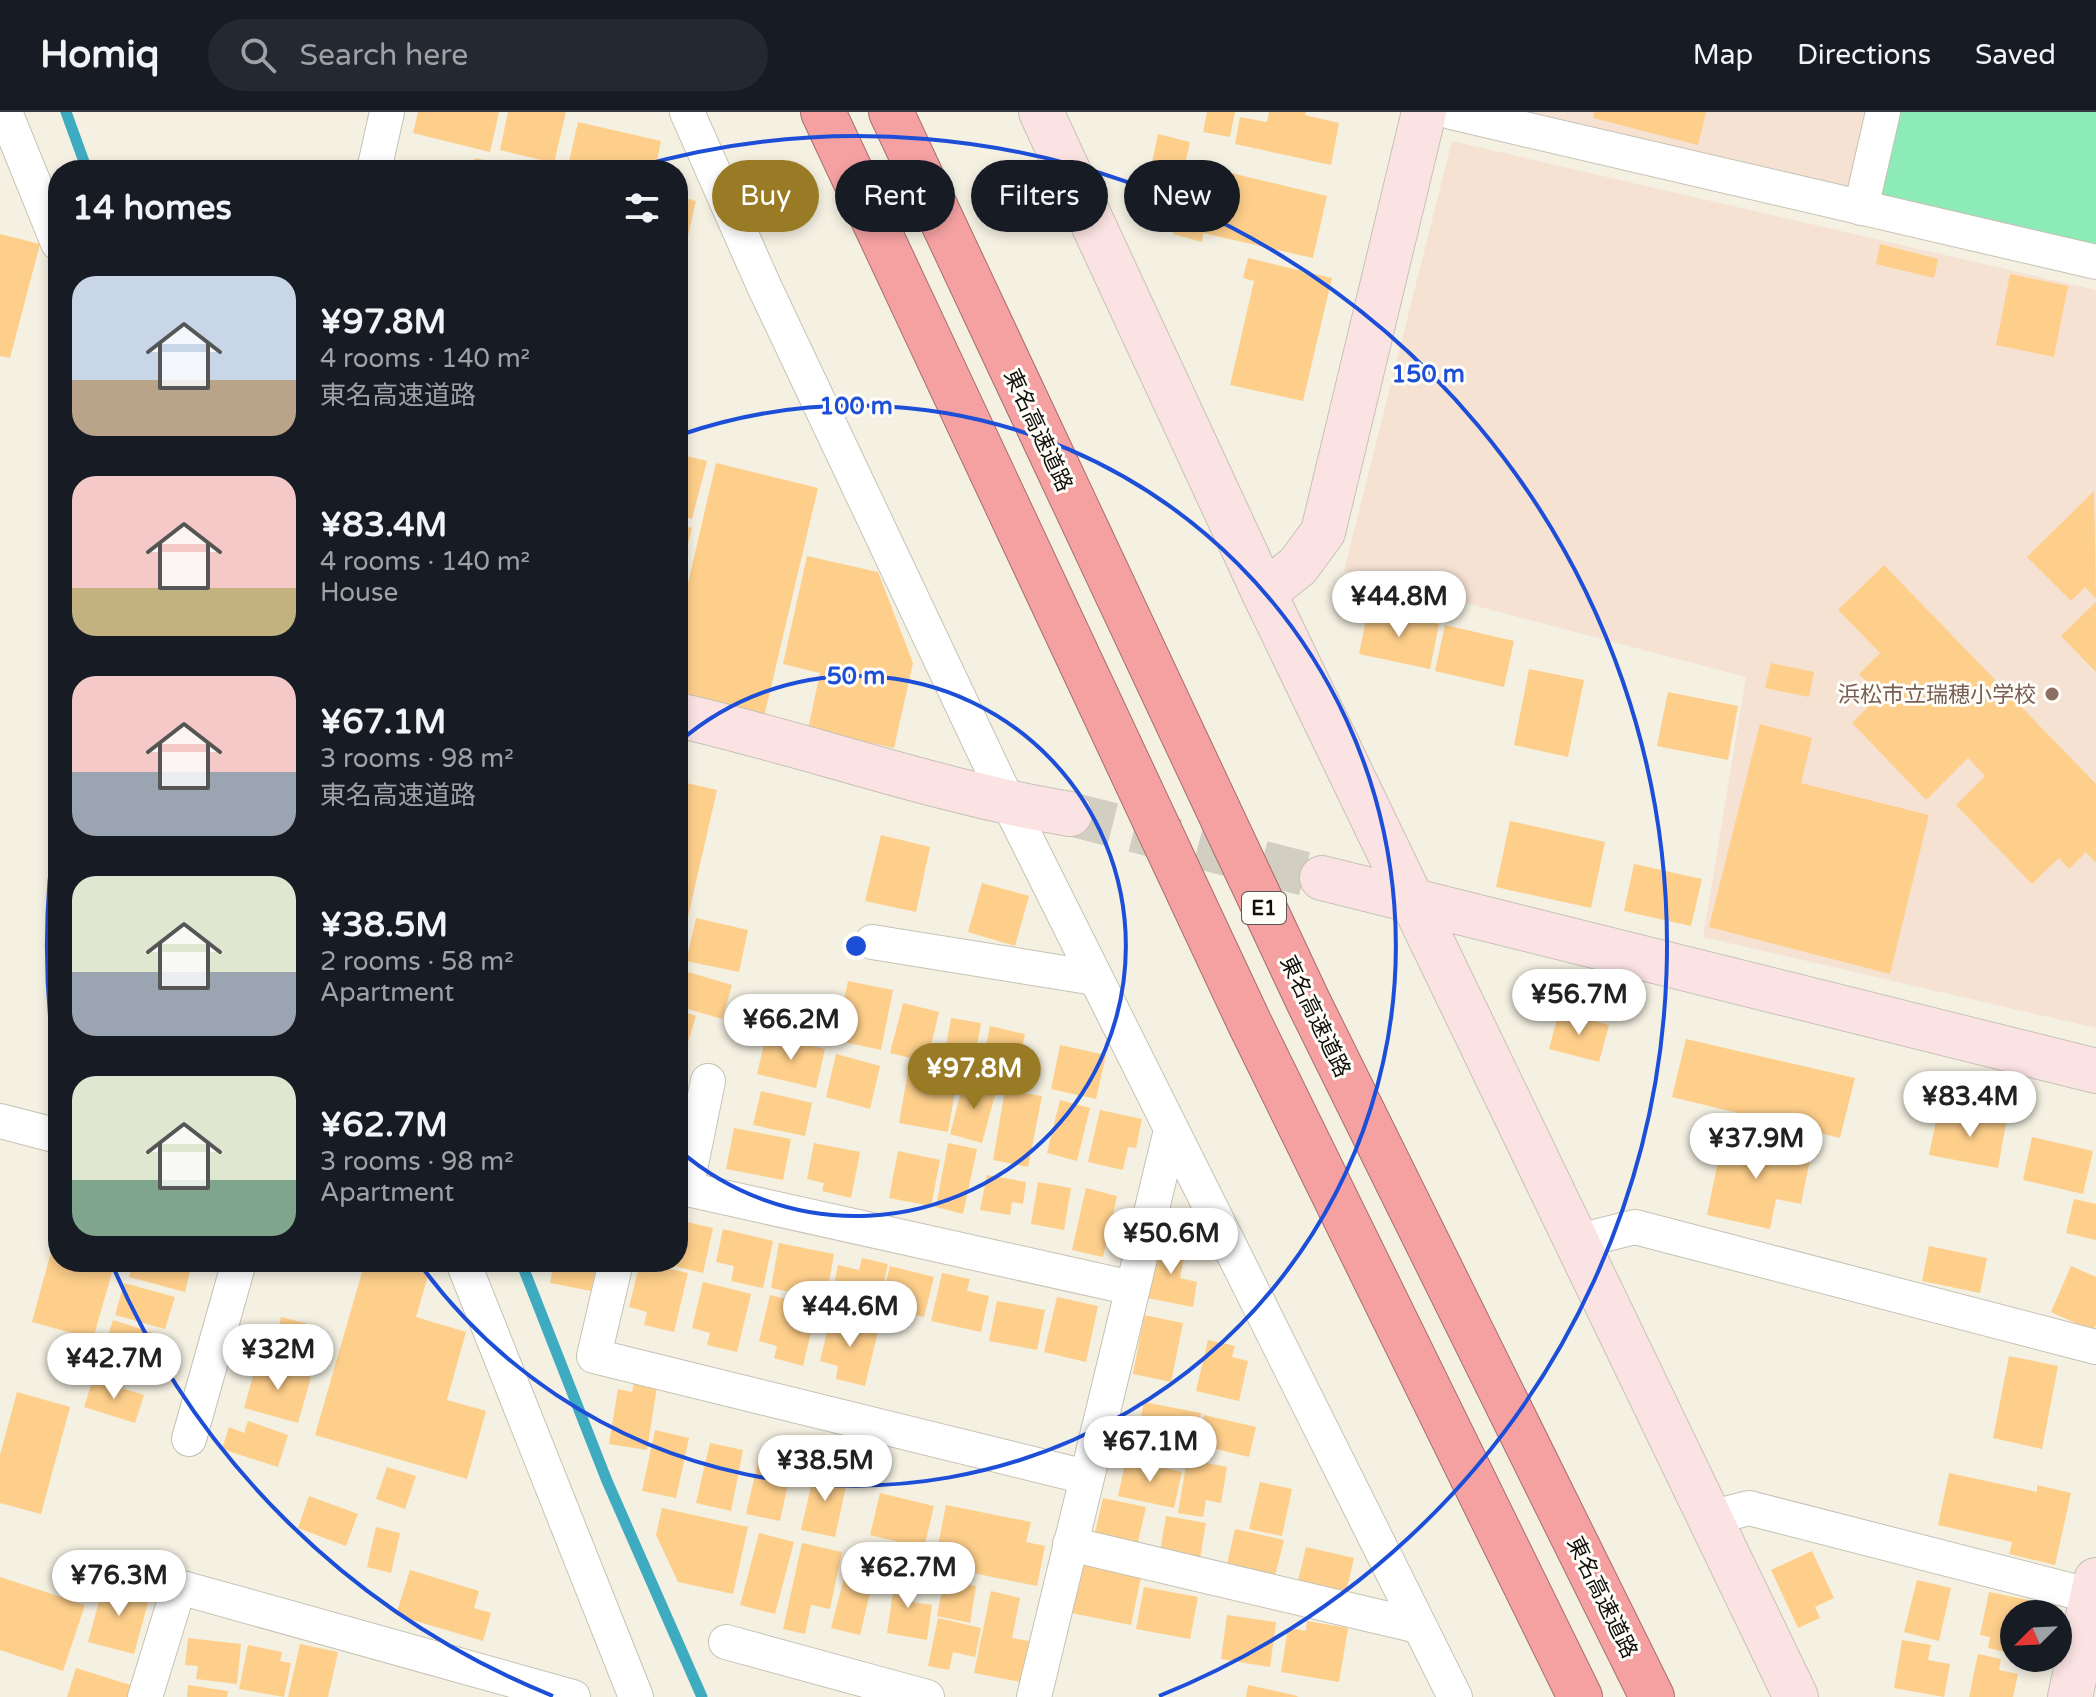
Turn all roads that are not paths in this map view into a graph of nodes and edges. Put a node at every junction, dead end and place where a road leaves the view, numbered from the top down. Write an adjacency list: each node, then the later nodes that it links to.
1 (5, 112): 12 (street)
2 (387, 112): 10 (street)
3 (687, 112): 16 (street)
4 (823, 112): 49 (highway)
5 (891, 112): 50 (highway, 東名高速道路 / E1)
6 (1041, 112): 14 (street)
7 (1424, 112): 14 (street)
8 (1451, 112): 11 (street)
9 (1883, 112): 11 (street)
10 (376, 160)
11 (1861, 208): 13 (street)
12 (48, 218)
13 (2096, 262)
14 (1264, 593): 19 (street)
15 (688, 717): 16 (street)
16 (1009, 804): 17 (street); 21 (street)
17 (1070, 814)
18 (1322, 878): 19 (street)
19 (1414, 902): 22 (street); 29 (street)
20 (872, 942): 21 (street)
21 (1095, 978): 25 (street)
22 (2096, 1071)
23 (708, 1081): 27 (street)
24 (0, 1121): 26 (street)
25 (1171, 1130): 33 (street); 40 (street)
26 (48, 1133)
27 (688, 1163)
28 (688, 1189): 33 (street)
29 (1578, 1241): 34 (street); 37 (street)
30 (236, 1272): 35 (street)
31 (467, 1272): 43 (street)
32 (614, 1272): 36 (street)
33 (1132, 1288): 36 (street)
34 (2096, 1347)
35 (189, 1439)
36 (1086, 1477): 38 (street)
37 (1710, 1518): 39 (street); 51 (street)
38 (1070, 1544): 40 (street); 47 (street)
39 (2094, 1588): 52 (street)
40 (1418, 1626): 48 (street)
41 (726, 1642): 42 (street)
42 (850, 1687): 46 (street)
43 (629, 1695)
44 (145, 1697): 45 (street)
45 (573, 1697)
46 (927, 1697)
47 (1034, 1697)
48 (1455, 1697)
49 (1580, 1697)
50 (1652, 1697)
51 (1796, 1697)
52 (2070, 1697)

